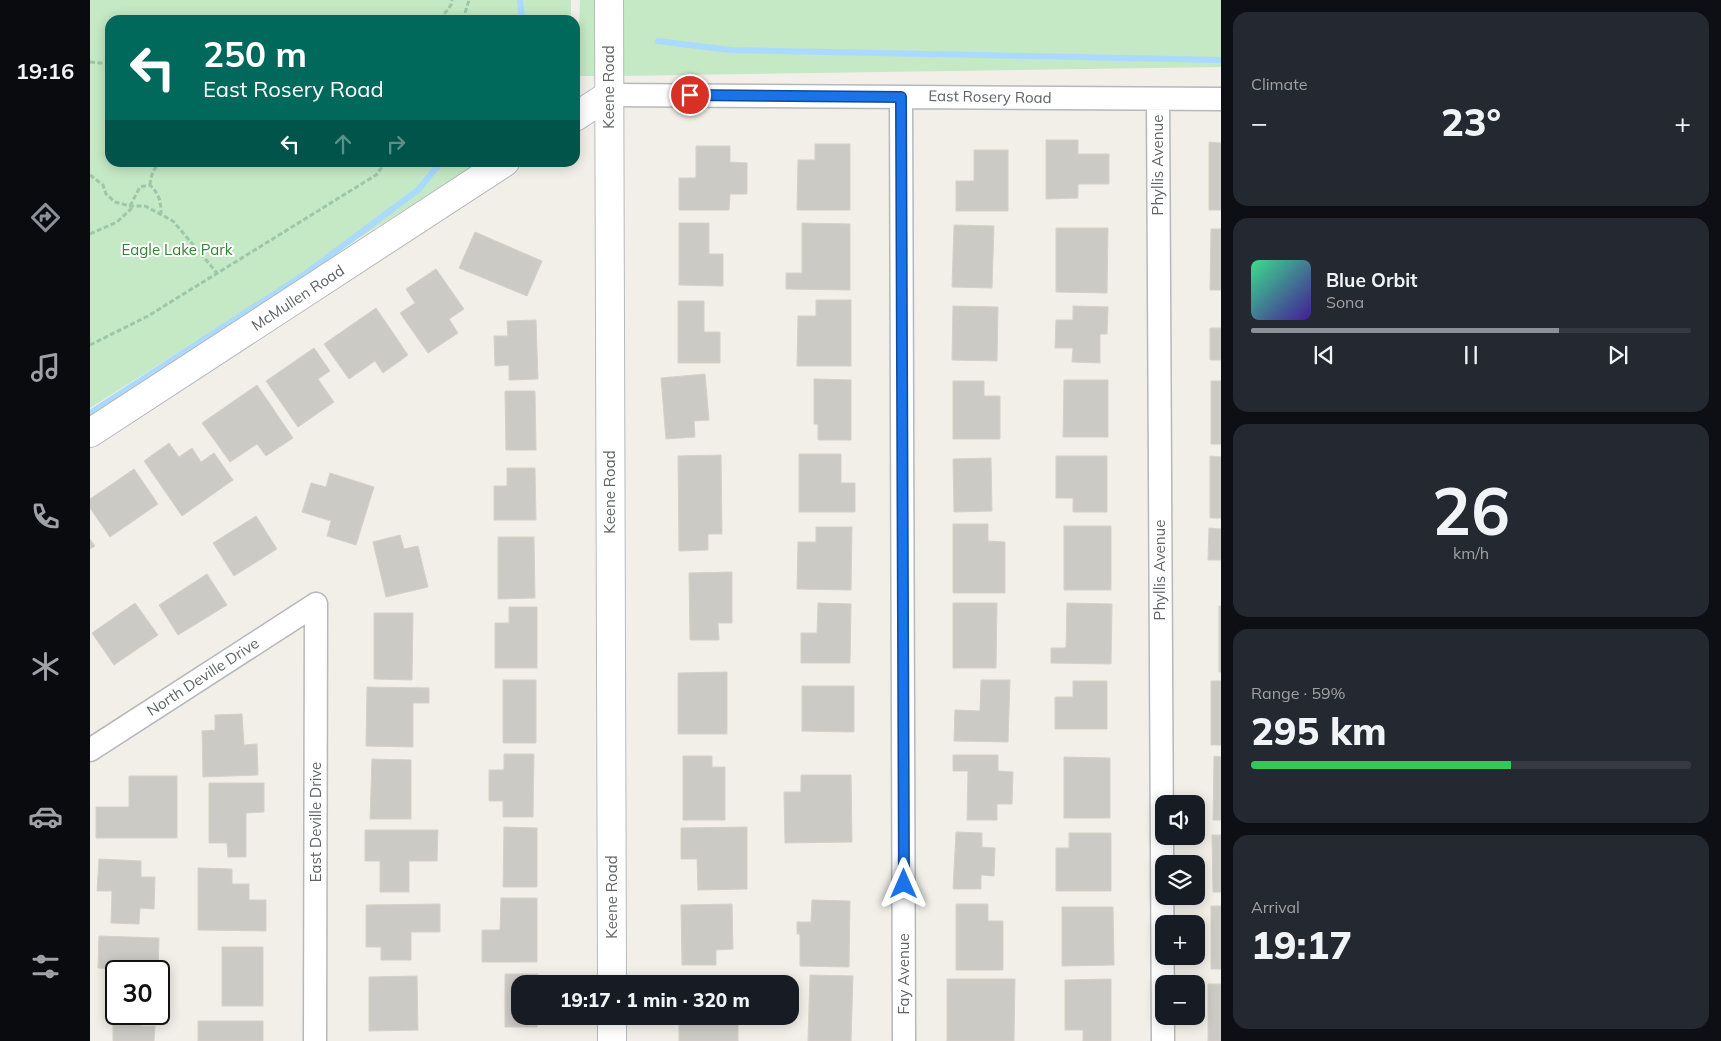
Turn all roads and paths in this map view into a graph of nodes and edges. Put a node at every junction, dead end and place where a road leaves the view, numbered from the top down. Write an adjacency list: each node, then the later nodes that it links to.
1 (452, 0): 4 (path)
2 (469, 0): 5 (path)
3 (608, 0): 8 (main road, Keene Road)
4 (444, 15)
5 (464, 15)
6 (90, 62): 7 (path)
7 (105, 64)
8 (609, 95): 9 (street, East Rosery Road); 12 (main road); 27 (main road, Keene Road)
9 (901, 97): 10 (street, East Rosery Road); 31 (street, Fay Avenue)
10 (1158, 99): 11 (street, East Rosery Road); 32 (street, Phyllis Avenue)
11 (1221, 99)
12 (580, 114)
13 (155, 167): 17 (path)
14 (382, 167): 22 (path)
15 (497, 167): 24 (main road, McMullen Road)
16 (90, 175): 19 (path)
17 (150, 185): 18 (path); 20 (path)
18 (134, 200): 19 (path); 19 (path)
19 (134, 206): 20 (path); 21 (path)
20 (161, 213): 22 (path)
21 (90, 234)
22 (217, 273): 23 (path)
23 (90, 345)
24 (90, 433)
25 (316, 604): 26 (street, North Deville Drive); 29 (street, East Deville Drive)
26 (90, 750)
27 (612, 975)
28 (612, 1025): 30 (main road)
29 (315, 1041)
30 (612, 1041)
31 (904, 1041)
32 (1163, 1041)

